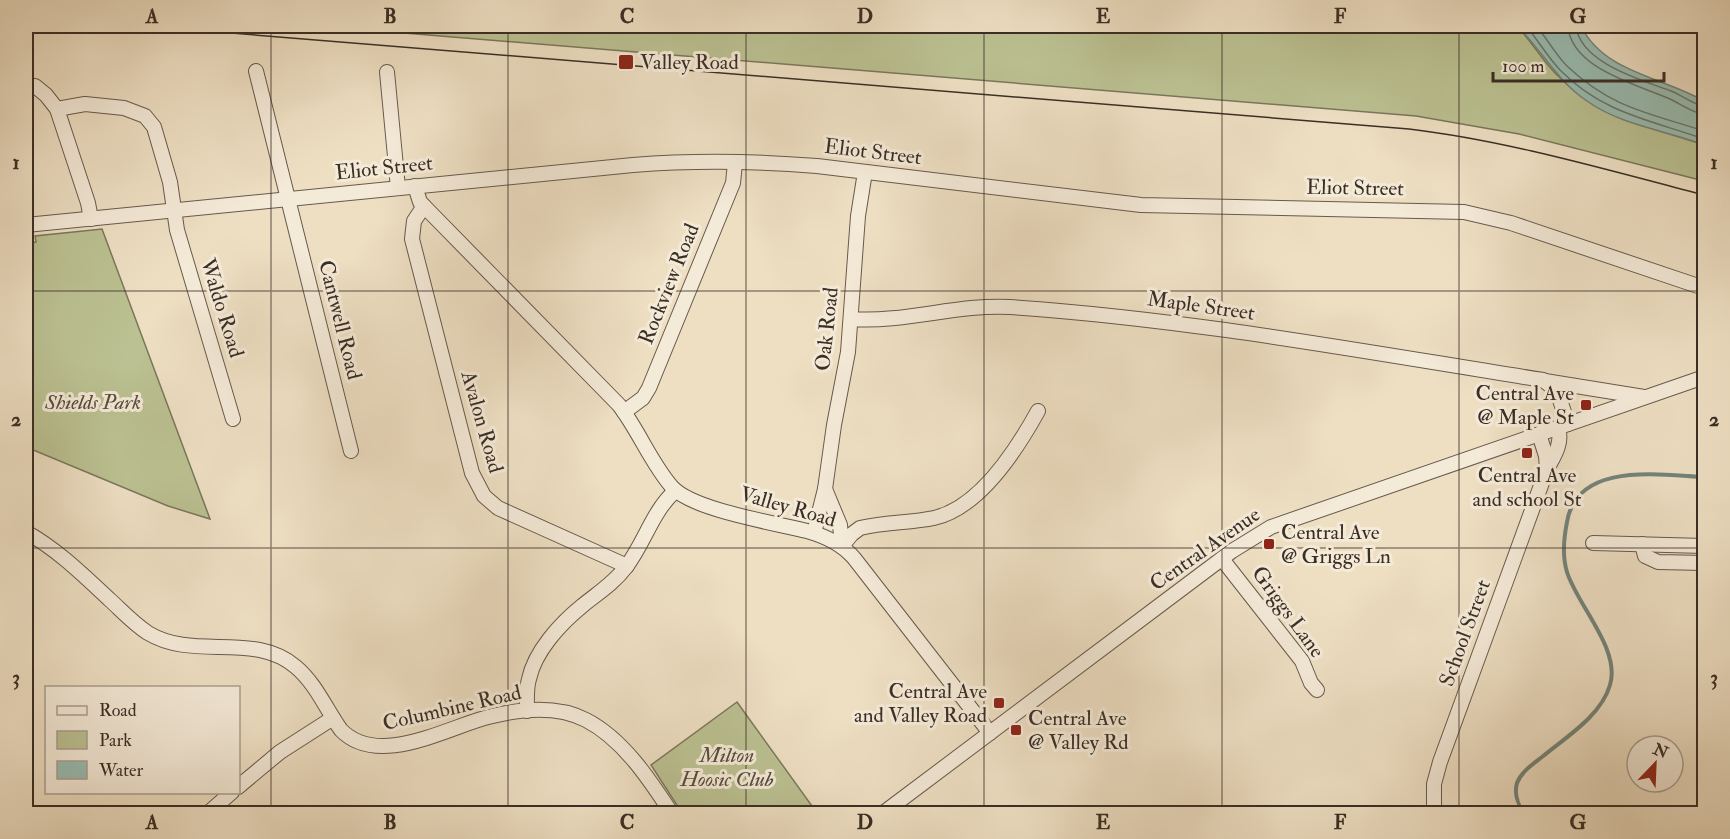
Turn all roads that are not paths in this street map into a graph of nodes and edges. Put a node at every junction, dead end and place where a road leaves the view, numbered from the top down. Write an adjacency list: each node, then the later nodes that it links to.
1 (256, 71): 9 (street, Cantwell Road)
2 (387, 72): 8 (street)
3 (35, 86): 4 (street)
4 (57, 109): 11 (street, Waldo Road); 12 (street)
5 (735, 163): 6 (street, Eliot Street); 7 (street, Eliot Street); 20 (street, Rockview Road)
6 (865, 172): 14 (street, Eliot Street); 15 (street, Oak Road)
7 (415, 186): 8 (street, Eliot Street); 10 (street, Valley Road)
8 (398, 188): 9 (street, Eliot Street)
9 (288, 199): 11 (street, Eliot Street); 24 (street, Cantwell Road)
10 (424, 206): 20 (street, Valley Road); 36 (street, Avalon Road)
11 (173, 210): 12 (street, Eliot Street); 21 (street, Waldo Road)
12 (91, 219): 13 (street, Eliot Street)
13 (26, 225)
14 (1704, 288)
15 (851, 319): 17 (street, Maple Street); 26 (street, Oak Road)
16 (1704, 377): 18 (street, Central Avenue)
17 (1543, 380): 18 (street, Maple Street); 22 (street)
18 (1647, 397): 22 (street, Central Avenue)
19 (1038, 411): 32 (street)
20 (624, 412): 27 (street, Valley Road)
21 (233, 419)
22 (1563, 426): 23 (street, Central Avenue); 25 (street, School Street)
23 (1539, 434): 25 (street); 34 (street, Central Avenue)
24 (351, 452)
25 (1547, 469): 46 (street, School Street)
26 (825, 489): 29 (street, Oak Road); 32 (street)
27 (675, 491): 29 (street, Valley Road); 36 (street)
28 (26, 532): 39 (street, Columbine Road)
29 (814, 532): 32 (street, Valley Road)
30 (1593, 543): 31 (street)
31 (1642, 544): 33 (street); 35 (street)
32 (842, 546): 40 (street, Valley Road)
33 (1704, 546)
34 (1222, 559): 37 (street, Griggs Lane); 40 (street, Central Avenue)
35 (1704, 563)
36 (627, 566): 38 (street)
37 (1317, 690)
38 (527, 711): 39 (street, Columbine Road); 44 (street, Columbine Road)
39 (333, 718): 41 (street)
40 (990, 733): 45 (street, Central Avenue)
41 (240, 785)
42 (230, 794): 43 (street)
43 (207, 813)
44 (672, 813)
45 (882, 813)
46 (1434, 813)

